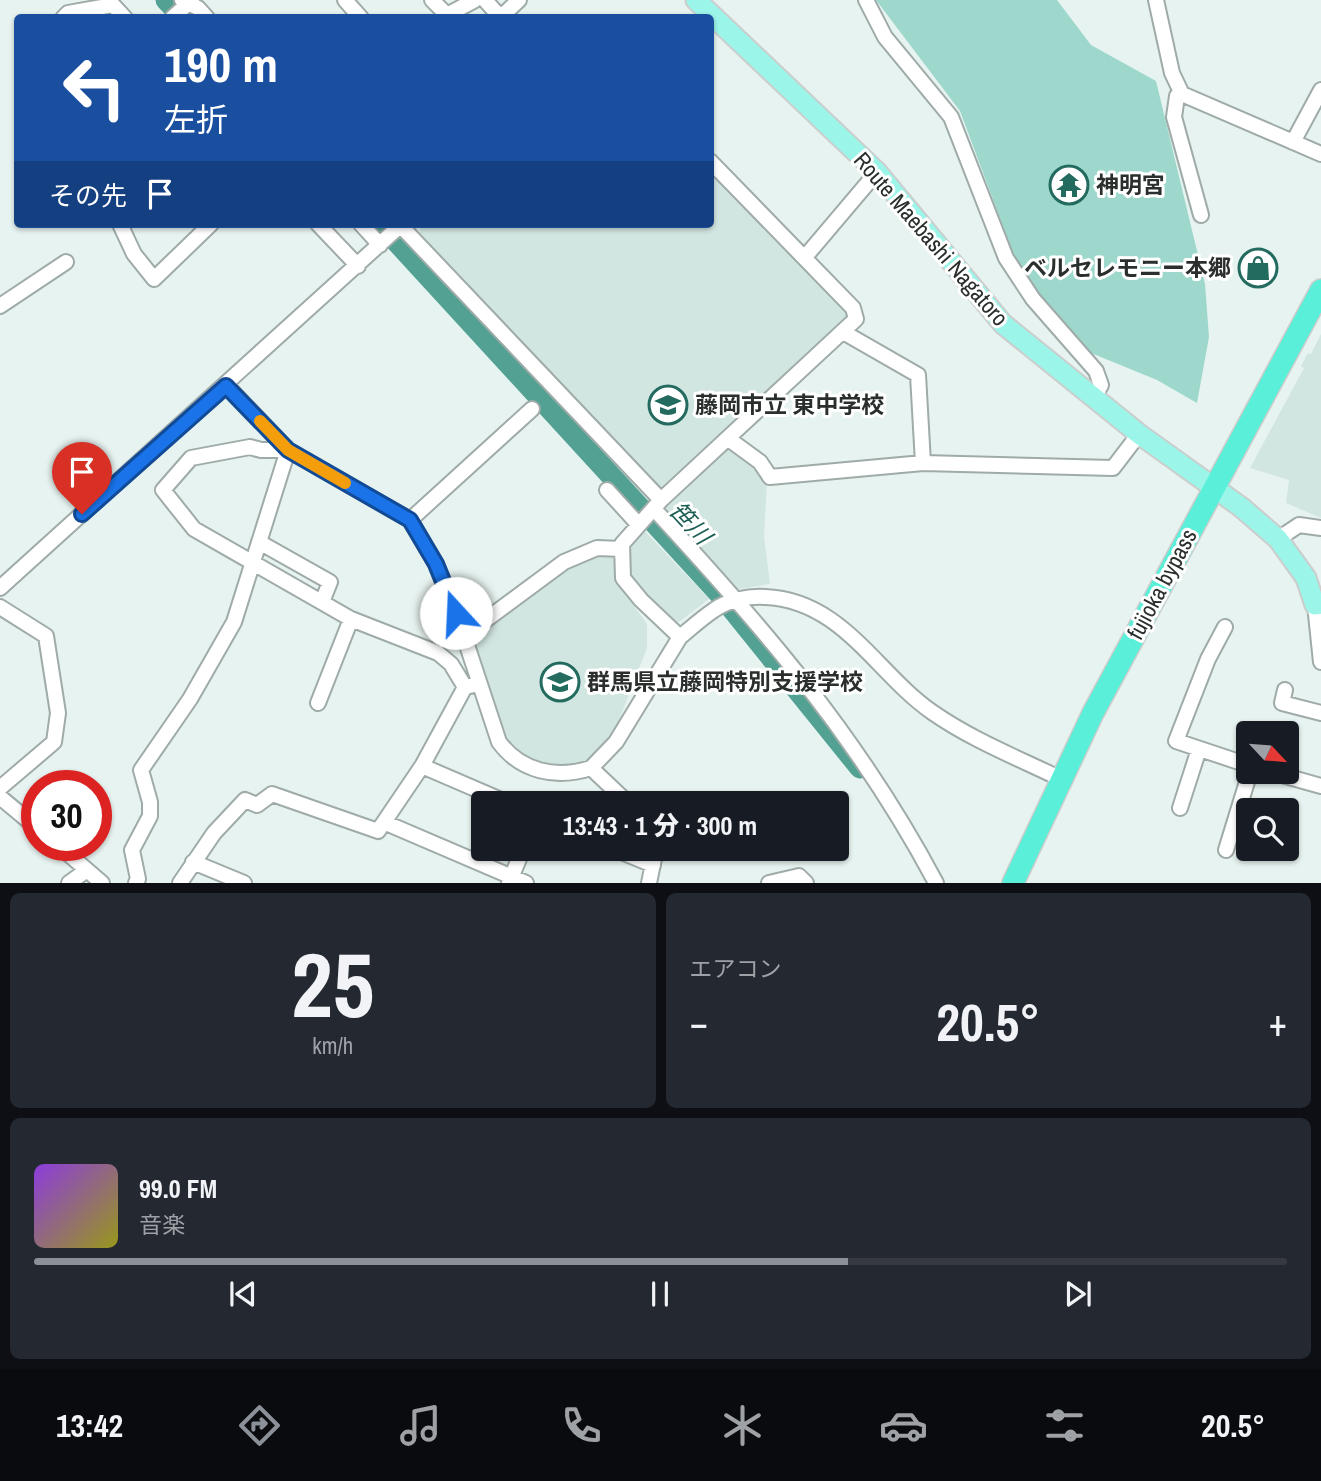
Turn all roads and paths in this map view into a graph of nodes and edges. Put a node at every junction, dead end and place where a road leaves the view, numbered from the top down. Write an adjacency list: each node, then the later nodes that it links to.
1 (345, 0): 13 (street)
2 (432, 0): 14 (street)
3 (475, 0): 15 (street)
4 (485, 0): 16 (street)
5 (519, 0): 17 (street)
6 (696, 0): 18 (main road, Route Maebashi Nagatoro)
7 (866, 0): 38 (street)
8 (1156, 0): 21 (street)
9 (182, 8): 12 (street)
10 (67, 14): 11 (street)
11 (121, 14)
12 (203, 14)
13 (357, 14)
14 (444, 14)
15 (450, 14)
16 (498, 14)
17 (504, 14)
18 (711, 14)
19 (714, 17): 25 (main road, Route Maebashi Nagatoro)
20 (1321, 90): 22 (street)
21 (1182, 94): 22 (street); 26 (street)
22 (1293, 142): 23 (street)
23 (1321, 153)
24 (714, 165): 31 (street)
25 (877, 172): 31 (street); 38 (main road, Route Maebashi Nagatoro)
26 (1201, 215)
27 (122, 228): 28 (street)
28 (207, 228)
29 (322, 228): 33 (street)
30 (393, 232): 33 (street); 46 (street)
31 (804, 257): 36 (street)
32 (66, 262): 35 (street)
33 (358, 266): 37 (street)
34 (1321, 290): 44 (highway, fujioka bypass)
35 (0, 306)
36 (844, 332): 41 (street); 43 (street)
37 (226, 386): 42 (street); 54 (street)
38 (1094, 398): 40 (main road, Route Maebashi Nagatoro)
39 (532, 409): 47 (street)
40 (1139, 434): 43 (street); 44 (main road, Route Maebashi Nagatoro)
41 (730, 440): 43 (street); 46 (street)
42 (288, 450): 47 (street); 51 (street); 53 (street)
43 (923, 463)
44 (1214, 486): 50 (main road, Route Maebashi Nagatoro); 72 (highway, fujioka bypass)
45 (607, 490): 48 (street)
46 (657, 505): 48 (street); 56 (street)
47 (410, 520): 61 (street)
48 (638, 524): 52 (street)
49 (1321, 528): 50 (street)
50 (1278, 539): 57 (main road, Route Maebashi Nagatoro)
51 (260, 542): 53 (street); 55 (street)
52 (622, 549): 61 (street); 62 (street)
53 (251, 563): 55 (street); 94 (street)
54 (0, 588)
55 (322, 602): 59 (street)
56 (732, 602): 62 (street); 72 (street); 101 (street)
57 (1318, 605): 63 (street)
58 (0, 607): 76 (street)
59 (351, 619): 64 (street); 66 (street)
60 (1225, 626): 68 (street)
61 (464, 635): 64 (street)
62 (680, 637): 71 (street)
63 (1321, 662)
64 (472, 686): 70 (street); 71 (street)
65 (1285, 690): 67 (street)
66 (318, 703)
67 (1321, 713)
68 (1199, 749): 69 (street); 80 (street)
69 (1236, 761)
70 (422, 766): 77 (street); 82 (street)
71 (591, 768): 78 (street)
72 (1061, 779): 102 (highway, fujioka bypass)
73 (1299, 780): 75 (street)
74 (1246, 784): 83 (street)
75 (1321, 786)
76 (0, 788)
77 (480, 791)
78 (615, 791)
79 (0, 797): 81 (street)
80 (1180, 808)
81 (21, 815)
82 (386, 823): 88 (street); 91 (street)
83 (1226, 850)
84 (77, 861): 90 (street)
85 (518, 861): 91 (street)
86 (643, 861): 89 (street)
87 (654, 861): 89 (street)
88 (193, 862): 95 (street); 96 (street)
89 (653, 865): 98 (street)
90 (88, 870): 92 (street); 93 (street)
91 (510, 879): 97 (street)
92 (69, 883)
93 (102, 883)
94 (135, 883)
95 (180, 883)
96 (244, 883)
97 (526, 883)
98 (649, 883)
99 (769, 883): 100 (street)
100 (806, 883)
101 (936, 883)
102 (1013, 883)

